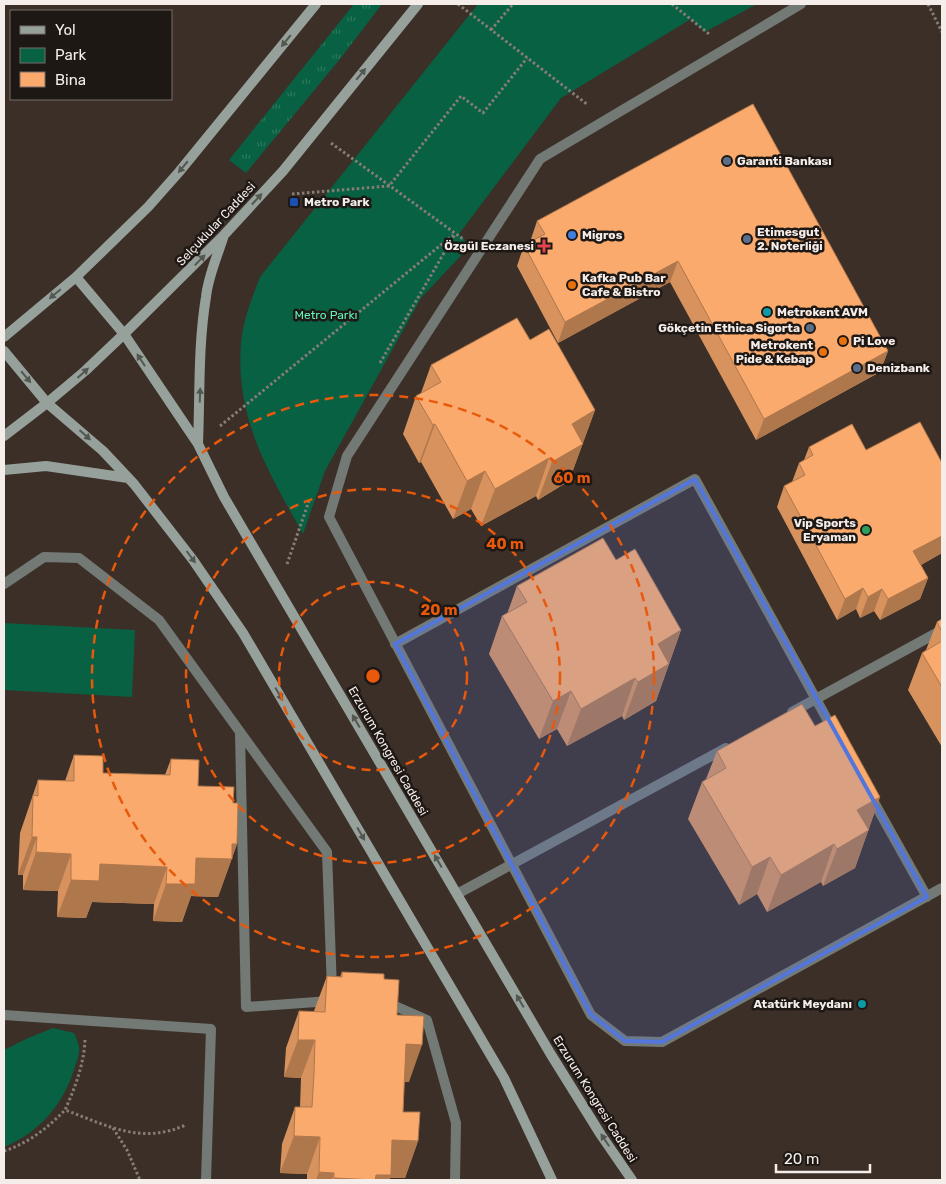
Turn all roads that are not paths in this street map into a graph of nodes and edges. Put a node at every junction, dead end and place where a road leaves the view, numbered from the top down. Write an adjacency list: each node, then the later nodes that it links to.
1 (316, 4): 5 (main road, one-way to 5)
2 (418, 4): 4 (main road, Selçuklular Caddesi, one-way to 2)
3 (800, 4): 16 (street)
4 (224, 235): 6 (main road, Selçuklular Caddesi, one-way to 4); 11 (main road, one-way to 4)
5 (76, 277): 6 (main road, Erzurum Kongresi Caddesi); 7 (main road, one-way to 7)
6 (124, 334): 9 (main road, Selçuklular Caddesi, one-way to 6); 11 (main road, Erzurum Kongresi Caddesi, one-way to 6)
7 (4, 337)
8 (4, 351): 9 (main road, one-way to 9)
9 (47, 403): 10 (main road, Selçuklular Caddesi); 13 (main road, one-way to 13)
10 (4, 436)
11 (198, 444): 25 (main road, Erzurum Kongresi Caddesi, one-way to 11)
12 (4, 470): 13 (main road)
13 (128, 478): 31 (main road, one-way to 31)
14 (4, 584): 19 (street)
15 (942, 630): 17 (street)
16 (396, 644): 17 (street); 23 (street)
17 (815, 699): 18 (street); 21 (street)
18 (780, 718)
19 (240, 733): 19 (street)
20 (737, 742): 23 (street)
21 (840, 742)
22 (864, 785): 26 (street)
23 (512, 864): 25 (street); 26 (street)
24 (942, 888): 26 (street)
25 (457, 894): 32 (main road, Erzurum Kongresi Caddesi, one-way to 25)
26 (927, 897)
27 (377, 998): 30 (street)
28 (4, 1015): 29 (street)
29 (206, 1180)
30 (455, 1180)
31 (552, 1180)
32 (632, 1180)

